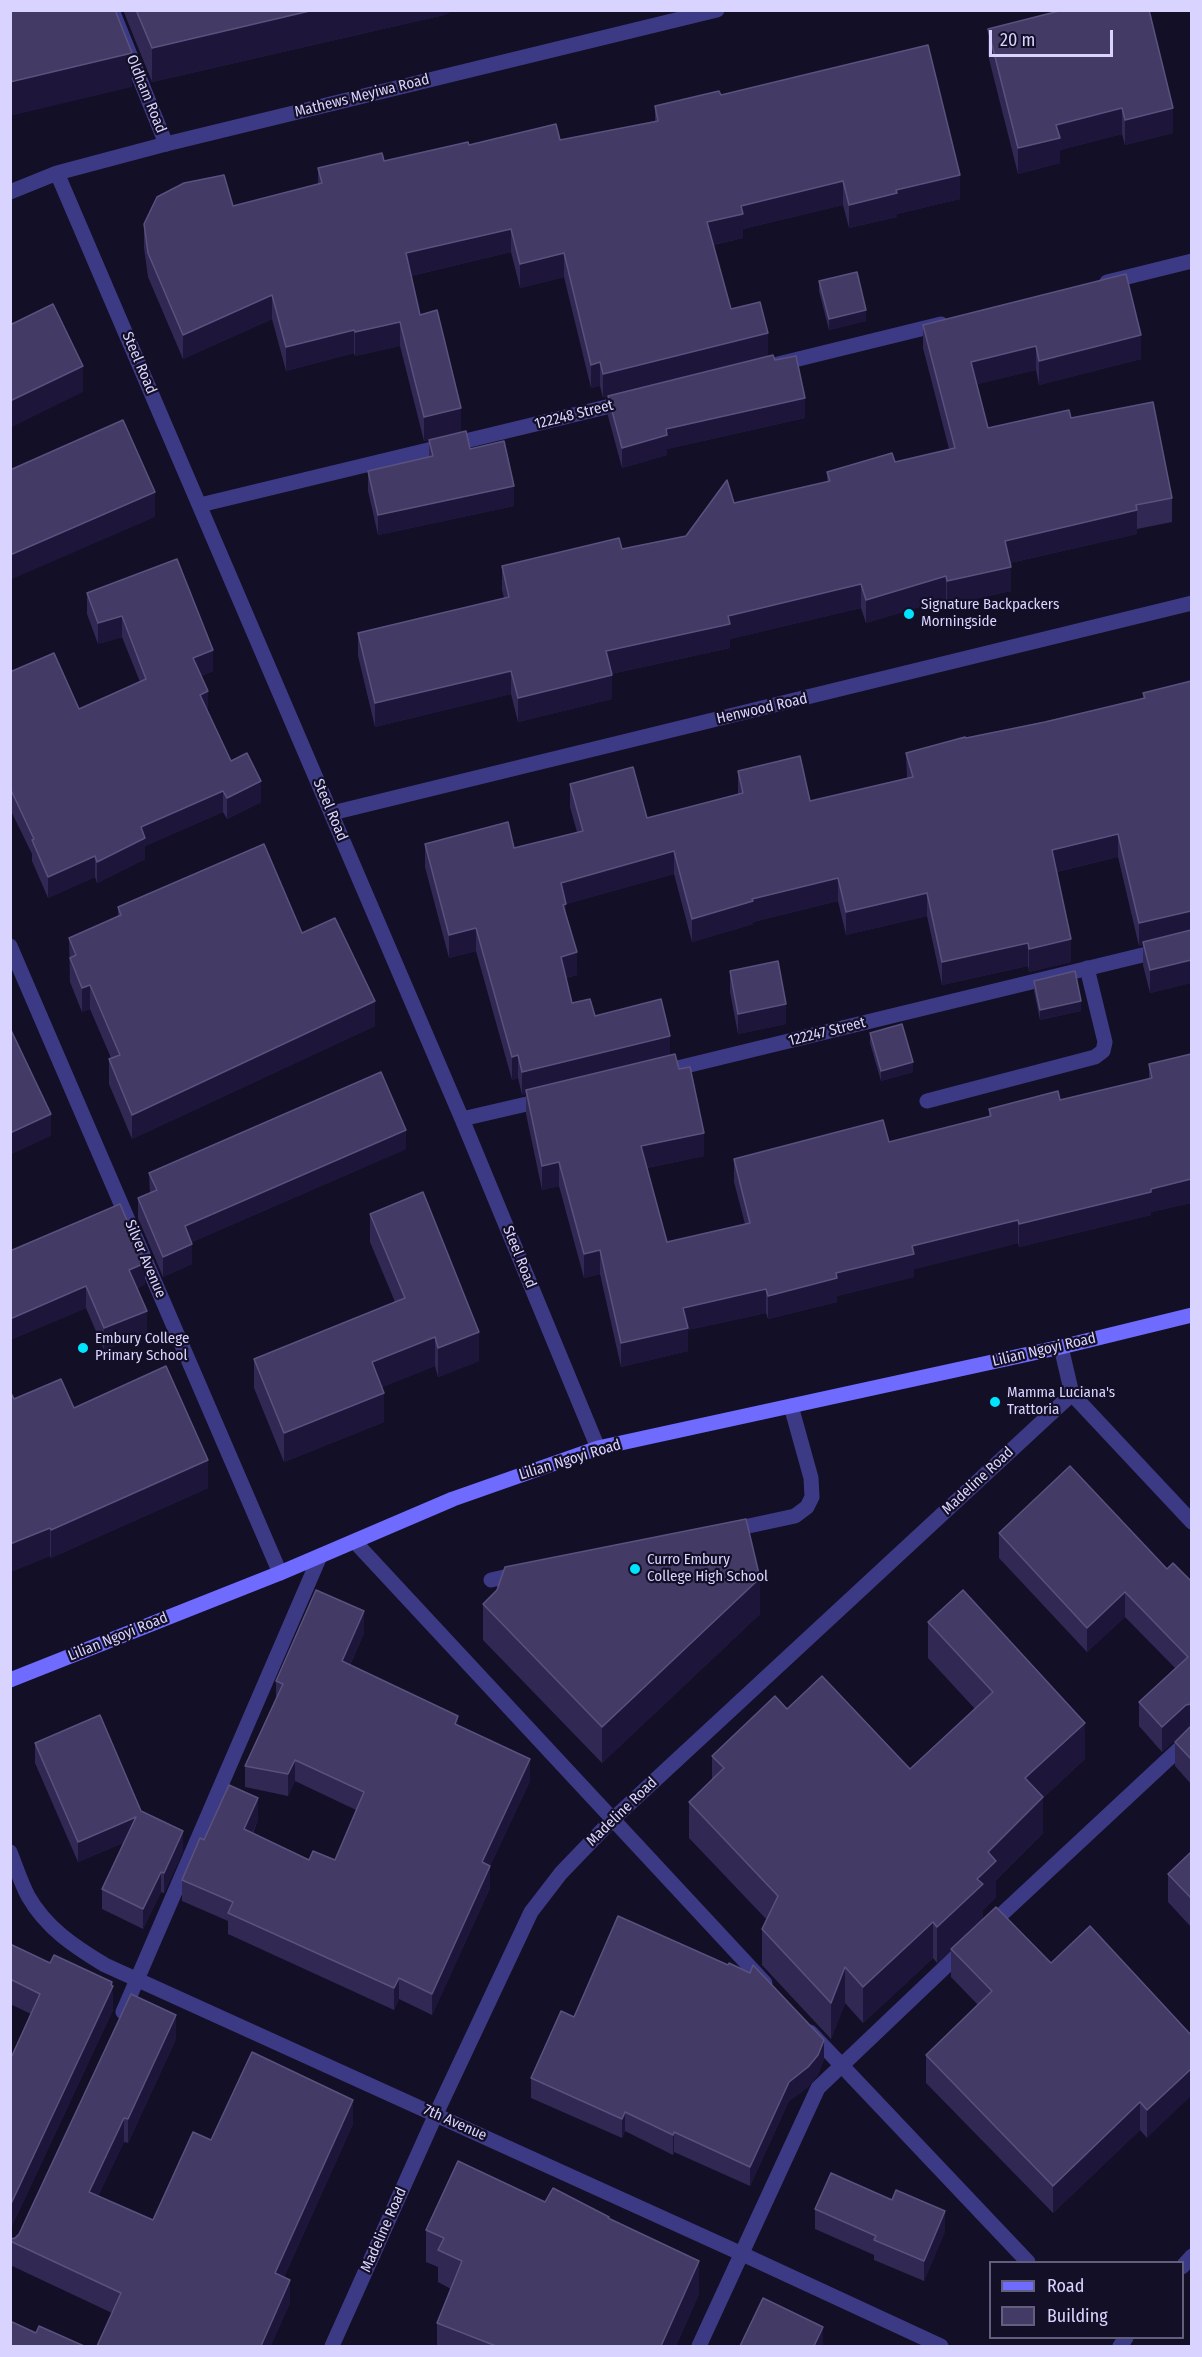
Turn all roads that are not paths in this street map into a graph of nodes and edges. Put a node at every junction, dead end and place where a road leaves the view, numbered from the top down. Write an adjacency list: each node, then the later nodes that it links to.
1 (112, 10): 5 (street, Oldham Road)
2 (646, 10): 4 (street)
3 (717, 10): 4 (street, Mathews Meyiwa Road)
4 (653, 25): 5 (street, Mathews Meyiwa Road)
5 (166, 144): 6 (street, Mathews Meyiwa Road)
6 (57, 173): 7 (street, Mathews Meyiwa Road); 13 (street, Steel Road)
7 (10, 192)
8 (1191, 261): 9 (street)
9 (1088, 287)
10 (961, 319): 11 (street)
11 (765, 367)
12 (639, 399): 13 (street, 122248 Street)
13 (200, 505): 15 (street, Steel Road)
14 (1191, 603): 15 (street, Henwood Road)
15 (332, 813): 22 (street, Steel Road)
16 (1191, 943): 18 (street, 122247 Street)
17 (10, 946): 33 (street, Silver Avenue)
18 (1087, 968): 19 (street, 122247 Street); 21 (street)
19 (642, 1077)
20 (563, 1095): 22 (street)
21 (927, 1101)
22 (462, 1119): 27 (street, Steel Road)
23 (1191, 1316): 24 (street, Lilian Ngoyi Road)
24 (1061, 1347): 25 (street); 26 (street, Lilian Ngoyi Road)
25 (1072, 1395): 28 (street); 37 (street, Madeline Road)
26 (791, 1406): 27 (street, Lilian Ngoyi Road); 29 (street)
27 (598, 1448): 30 (street, Lilian Ngoyi Road)
28 (1191, 1522)
29 (709, 1534)
30 (355, 1542): 31 (street, Lilian Ngoyi Road); 37 (street)
31 (320, 1556): 33 (street, Lilian Ngoyi Road); 39 (street)
32 (536, 1570): 34 (street)
33 (280, 1573): 35 (street, Lilian Ngoyi Road)
34 (491, 1580)
35 (10, 1680)
36 (1191, 1737): 43 (street)
37 (612, 1820): 40 (street); 44 (street, Madeline Road)
38 (10, 1852): 39 (street, 7th Avenue)
39 (138, 1979): 41 (street); 44 (street, 7th Avenue)
40 (776, 1995)
41 (118, 2021)
42 (800, 2021): 43 (street)
43 (841, 2064): 45 (street); 46 (street)
44 (436, 2114): 45 (street, 7th Avenue); 47 (street, Madeline Road)
45 (741, 2253): 48 (street); 49 (street, 7th Avenue)
46 (1027, 2261)
47 (337, 2345)
48 (699, 2346)
49 (941, 2346)

